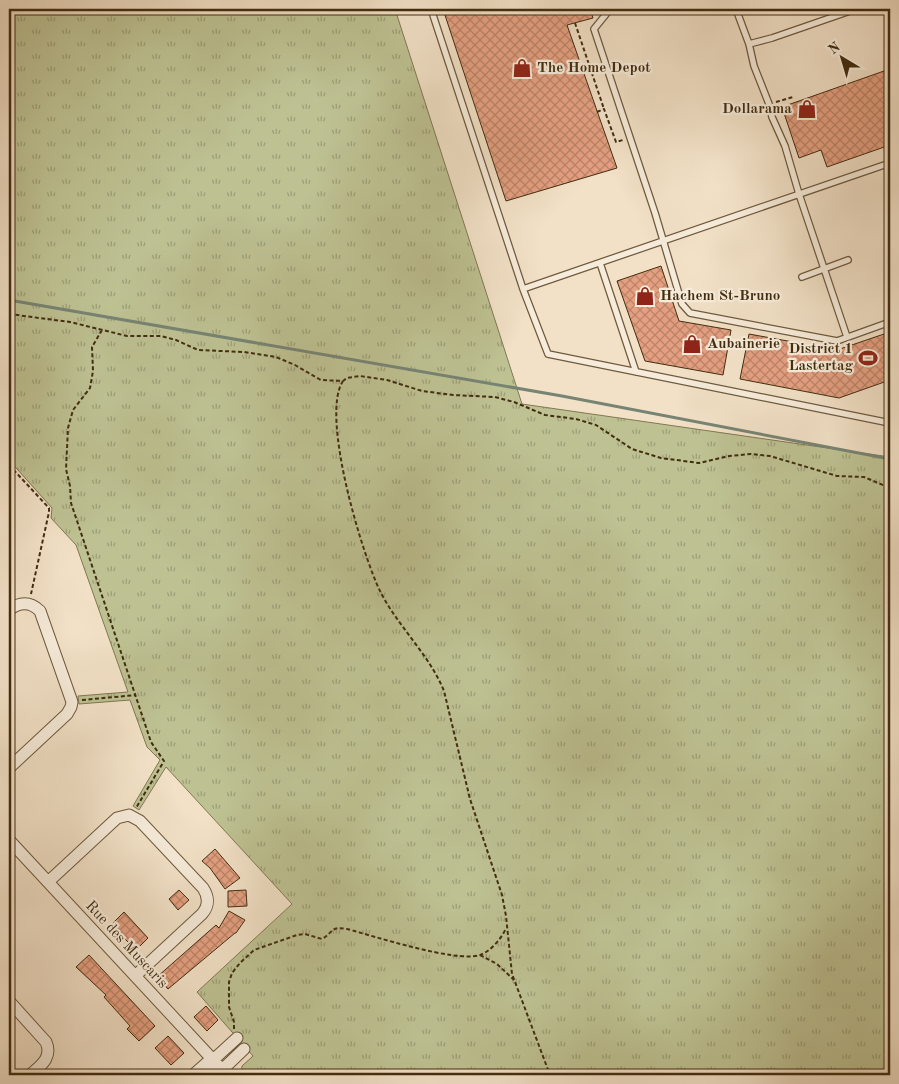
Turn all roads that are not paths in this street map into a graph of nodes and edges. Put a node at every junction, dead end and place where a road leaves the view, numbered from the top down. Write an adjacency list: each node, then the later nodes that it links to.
1 (431, 9): 13 (lane)
2 (606, 9): 8 (lane)
3 (736, 9): 5 (lane)
4 (856, 9): 5 (lane)
5 (749, 44): 7 (lane)
6 (890, 163): 7 (lane)
7 (799, 194): 8 (lane); 11 (lane)
8 (663, 241): 10 (lane); 15 (lane)
9 (848, 260): 11 (lane)
10 (600, 263): 13 (lane); 16 (lane)
11 (823, 269): 12 (lane); 15 (lane)
12 (802, 276)
13 (523, 289): 16 (lane)
14 (890, 322): 15 (lane)
15 (848, 337)
16 (636, 372): 17 (lane)
17 (890, 423)
18 (9, 610): 19 (street)
19 (9, 768)
20 (9, 840): 21 (street, Rue des Muscaris)
21 (48, 882): 22 (street, Rue des Muscaris); 22 (street)
22 (135, 976): 26 (street, Rue des Muscaris)
23 (9, 1001): 27 (street)
24 (233, 1036): 26 (street)
25 (244, 1049): 26 (street)
26 (219, 1070): 28 (street)
27 (30, 1075)
28 (196, 1075)

